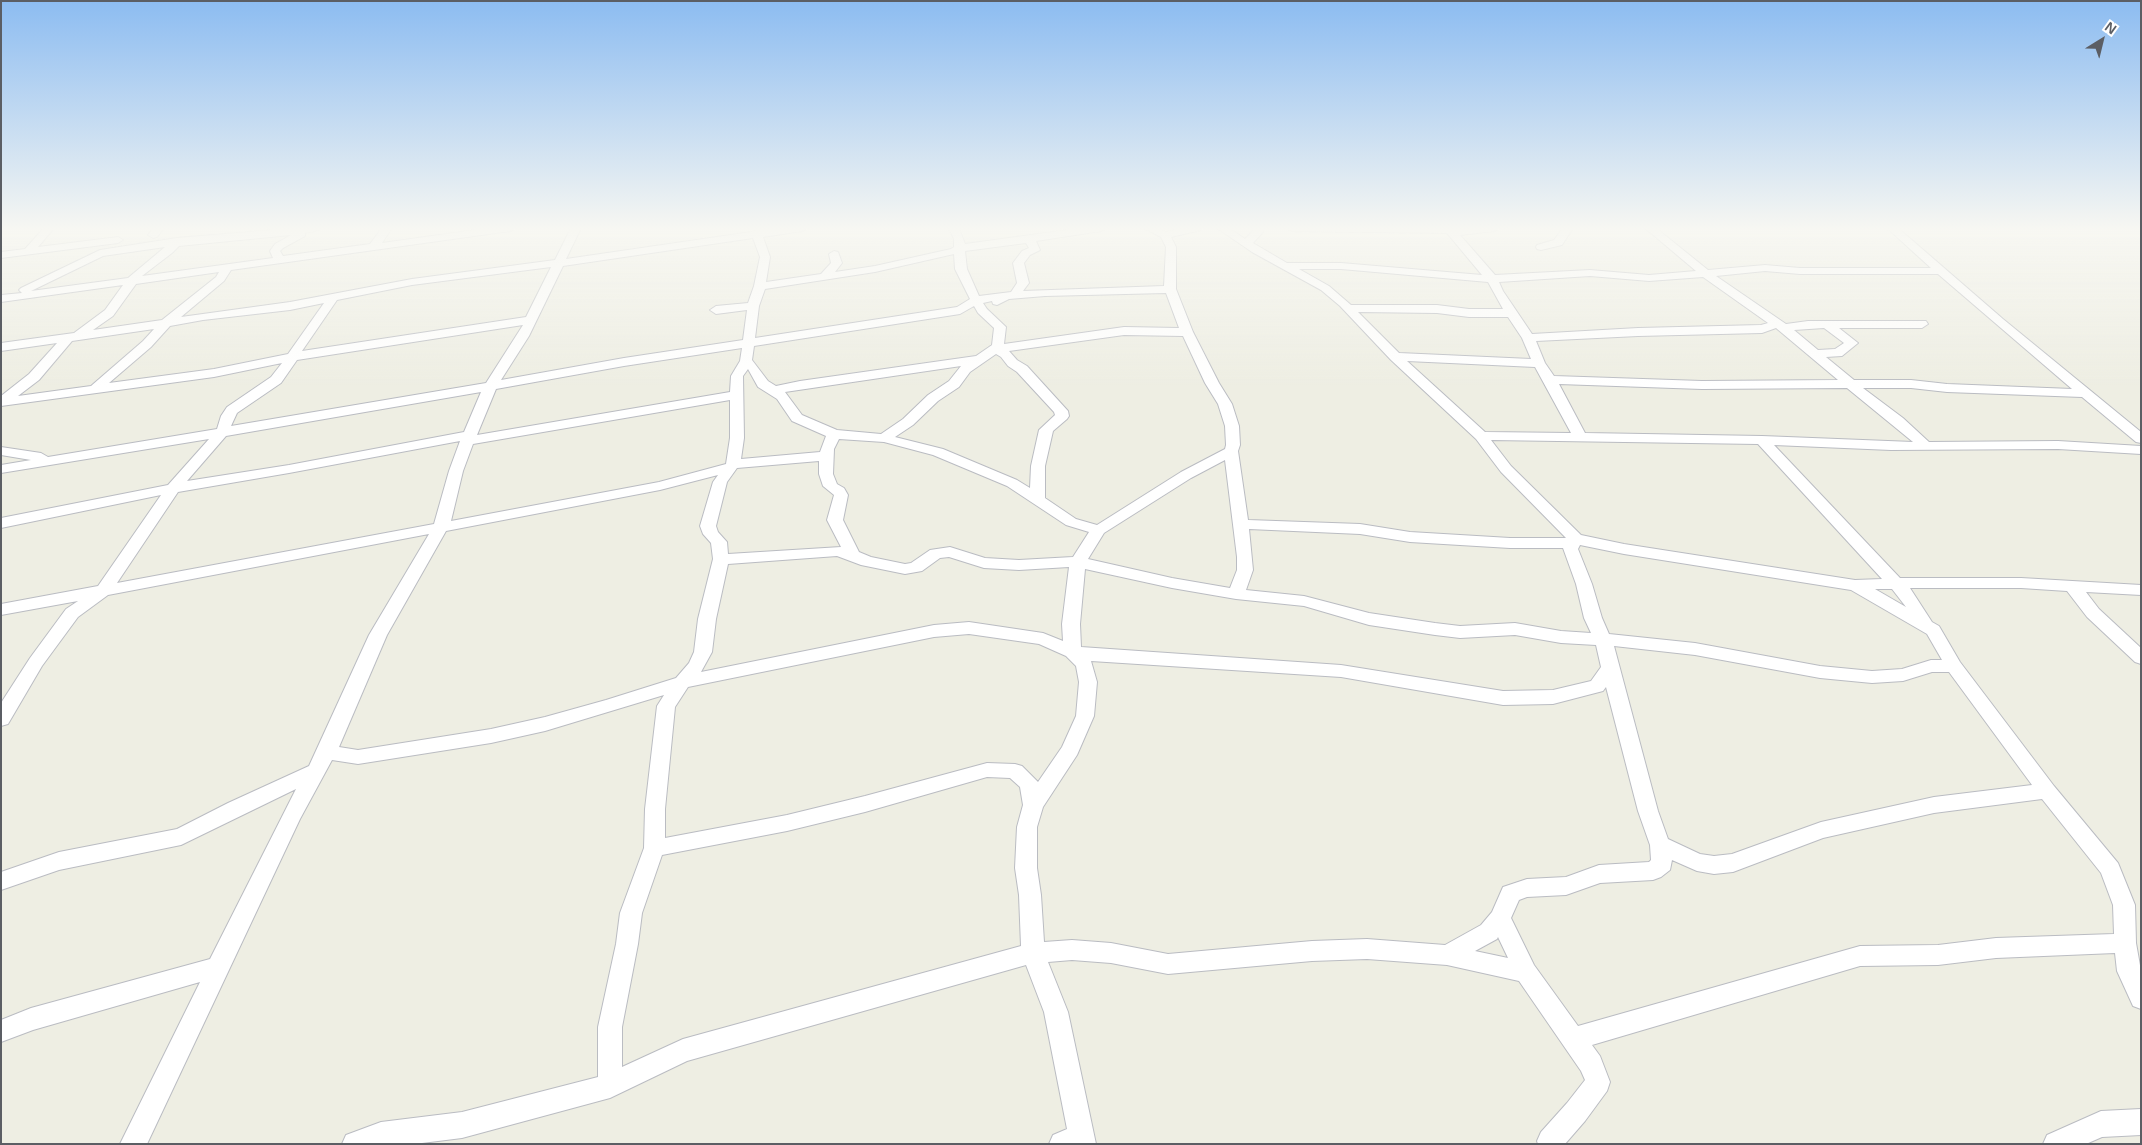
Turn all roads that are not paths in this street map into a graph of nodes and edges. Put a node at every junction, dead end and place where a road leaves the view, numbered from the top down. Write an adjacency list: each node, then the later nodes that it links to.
1 (41, 281): 21 (street)
2 (124, 281): 21 (street)
3 (132, 281): 33 (street)
4 (217, 281): 28 (street)
5 (417, 281): 20 (street)
6 (550, 281): 27 (street)
7 (761, 281): 16 (street)
8 (790, 281): 16 (street)
9 (966, 281): 25 (street)
10 (1170, 281): 17 (street)
11 (1313, 281): 23 (street)
12 (1493, 281): 26 (street)
13 (1717, 281): 31 (street)
14 (1952, 281): 49 (street)
15 (1023, 282): 18 (street); 19 (street)
16 (760, 286): 22 (street)
17 (1170, 289): 18 (street); 32 (street)
18 (1045, 293): 19 (street)
19 (1010, 296): 25 (street); 25 (street)
20 (333, 298): 28 (street); 39 (street)
21 (5, 300)
22 (753, 306): 24 (street); 35 (street)
23 (1348, 308): 26 (street); 40 (street)
24 (716, 310)
25 (983, 310): 35 (street); 37 (street)
26 (1513, 314): 34 (street)
27 (530, 320): 39 (street); 46 (street)
28 (166, 323): 33 (street); 47 (street)
29 (1922, 324): 30 (street)
30 (1827, 325): 31 (street); 38 (street)
31 (1780, 326): 34 (street); 38 (street)
32 (1187, 332): 37 (street); 63 (street)
33 (72, 337): 36 (street); 51 (street)
34 (1528, 338): 43 (street)
35 (749, 342): 42 (street); 46 (street)
36 (1, 347)
37 (995, 349): 41 (street); 69 (street)
38 (1815, 354): 45 (street)
39 (295, 356): 47 (street); 52 (street)
40 (1395, 357): 43 (street); 55 (street)
41 (978, 360): 48 (street); 57 (street)
42 (746, 361): 48 (street); 50 (street)
43 (1539, 363): 44 (street)
44 (1550, 380): 45 (street); 58 (street)
45 (1850, 384): 49 (street); 60 (street)
46 (491, 387): 52 (street); 56 (street)
47 (96, 388): 51 (street)
48 (772, 391): 54 (street)
49 (2084, 392): 53 (street)
50 (738, 395): 56 (street); 66 (street)
51 (1, 402)
52 (223, 431): 65 (street); 68 (street)
53 (2139, 431)
54 (834, 434): 57 (street); 64 (street)
55 (1481, 436): 58 (street); 74 (street)
56 (469, 438): 68 (street); 72 (street)
57 (884, 438): 69 (street)
58 (1581, 438): 59 (street)
59 (1762, 440): 60 (street); 78 (street)
60 (1926, 446): 61 (street)
61 (2141, 450)
62 (1, 451): 65 (street)
63 (1231, 451): 71 (street); 73 (street)
64 (826, 456): 66 (street); 75 (street)
65 (60, 459): 67 (street)
66 (731, 465): 72 (street); 76 (street)
67 (1, 469)
68 (172, 488): 70 (street); 81 (street)
69 (1037, 500): 73 (street)
70 (1, 523)
71 (1240, 524): 74 (street); 83 (street)
72 (441, 527): 81 (street); 93 (street)
73 (1099, 530): 77 (street)
74 (1574, 541): 79 (street); 86 (street)
75 (853, 555): 76 (street); 77 (street)
76 (721, 559): 91 (street)
77 (1078, 562): 83 (street); 87 (street)
78 (1897, 584): 79 (street); 80 (street); 85 (street)
79 (1855, 585): 85 (street)
80 (2073, 587): 82 (street); 88 (street)
81 (103, 590): 84 (street); 92 (street)
82 (2141, 590)
83 (1236, 594): 86 (street)
84 (1, 610)
85 (1924, 623): 89 (street)
86 (1602, 640): 89 (street); 90 (street)
87 (1072, 652): 90 (street); 91 (street); 96 (street)
88 (2141, 658)
89 (1954, 666): 95 (street)
90 (1610, 668): 97 (street)
91 (682, 682): 93 (street); 98 (street)
92 (1, 719)
93 (328, 752): 94 (street)
94 (315, 772): 99 (street); 104 (street)
95 (2047, 791): 97 (street); 101 (street)
96 (1034, 805): 98 (street); 102 (street)
97 (1660, 846): 100 (street)
98 (654, 848): 109 (street)
99 (1, 881)
100 (1500, 918): 103 (street); 105 (street)
101 (2125, 943): 106 (street); 108 (street)
102 (1033, 953): 103 (street); 109 (street); 111 (street)
103 (1447, 955): 105 (street)
104 (218, 967): 107 (street); 113 (street)
105 (1526, 972): 108 (street)
106 (2141, 998)
107 (1, 1031)
108 (1572, 1039): 112 (street)
109 (610, 1086): 114 (street)
110 (2141, 1122): 115 (street)
111 (1076, 1142)
112 (1549, 1143)
113 (132, 1144)
114 (355, 1144)
115 (2056, 1144)

